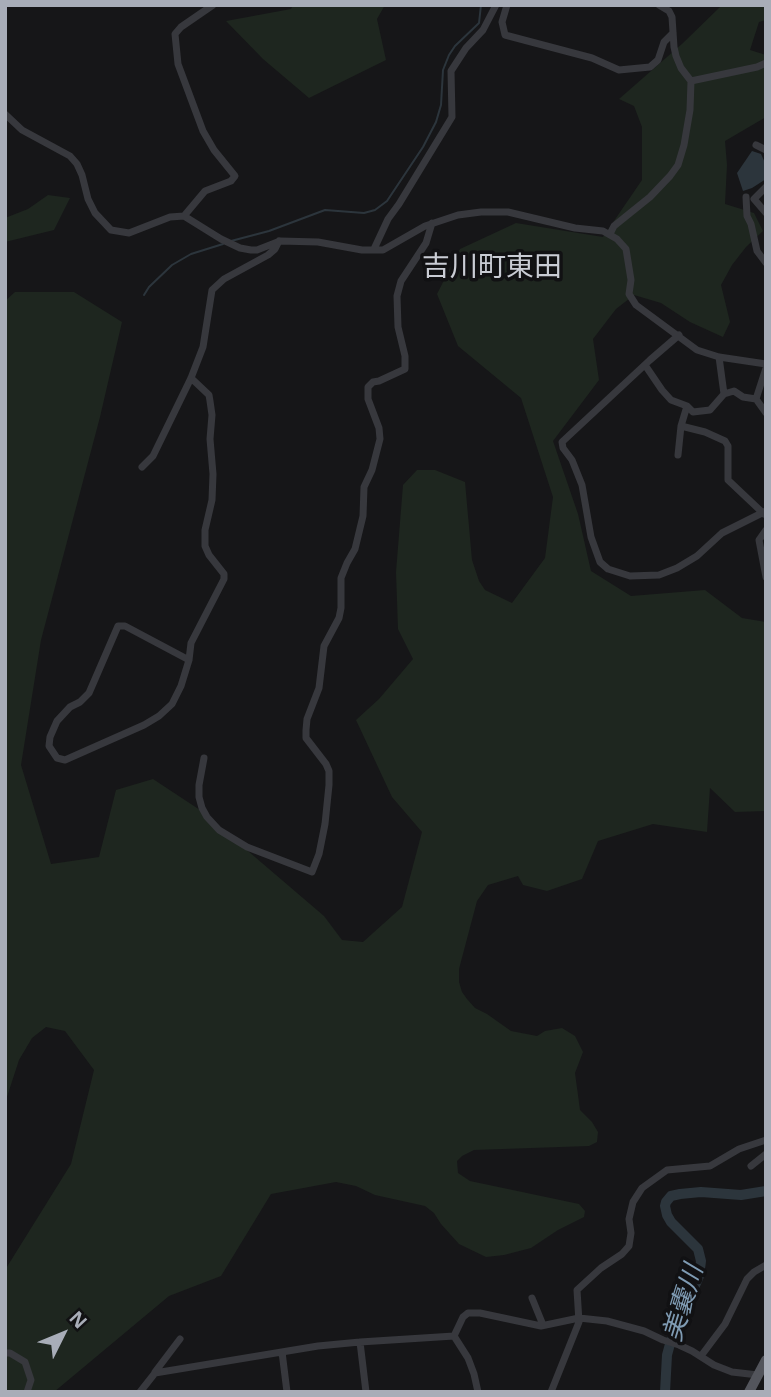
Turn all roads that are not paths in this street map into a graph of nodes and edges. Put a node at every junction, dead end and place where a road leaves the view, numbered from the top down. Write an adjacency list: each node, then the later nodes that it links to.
1 (213, 5): 15 (street)
2 (496, 5): 19 (street)
3 (508, 5): 6 (street)
4 (660, 5): 5 (street)
5 (670, 8): 6 (street)
6 (673, 32): 8 (street)
7 (766, 63): 8 (street)
8 (691, 81): 17 (street)
9 (5, 114): 15 (street)
10 (756, 145): 11 (street)
11 (766, 150)
12 (766, 187): 14 (street)
13 (746, 197): 20 (street)
14 (766, 213)
15 (184, 216): 18 (street)
16 (432, 223): 17 (street); 19 (street); 37 (street)
17 (610, 234): 21 (street)
18 (280, 241): 19 (street); 25 (street)
19 (374, 249)
20 (766, 264)
21 (679, 335): 22 (street); 23 (street)
22 (719, 357): 24 (street); 26 (street)
23 (645, 365): 28 (street); 33 (street)
24 (766, 366): 27 (street)
25 (191, 377): 32 (street); 36 (street)
26 (724, 394): 27 (street); 28 (street)
27 (756, 399): 29 (street)
28 (687, 405): 30 (street)
29 (766, 413)
30 (681, 426): 31 (street); 33 (street)
31 (678, 455)
32 (142, 467)
33 (765, 513)
34 (766, 530): 35 (street)
35 (766, 577)
36 (188, 660): 36 (street)
37 (204, 758)
38 (766, 1140): 43 (street)
39 (766, 1154): 40 (street)
40 (751, 1166)
41 (611, 1254): 43 (street)
42 (766, 1265): 52 (street)
43 (601, 1268): 45 (street)
44 (532, 1298): 46 (street)
45 (579, 1318): 46 (street); 52 (street); 60 (street)
46 (543, 1325): 47 (street)
47 (454, 1336): 49 (street); 59 (street)
48 (180, 1339): 54 (street)
49 (360, 1342): 50 (street); 58 (street)
50 (282, 1352): 54 (street); 57 (street)
51 (5, 1353): 55 (street)
52 (701, 1356): 53 (street)
53 (763, 1368): 61 (main road)
54 (155, 1373): 56 (street)
55 (27, 1392)
56 (140, 1392)
57 (287, 1392)
58 (366, 1392)
59 (478, 1392)
60 (551, 1392)
61 (750, 1392)

